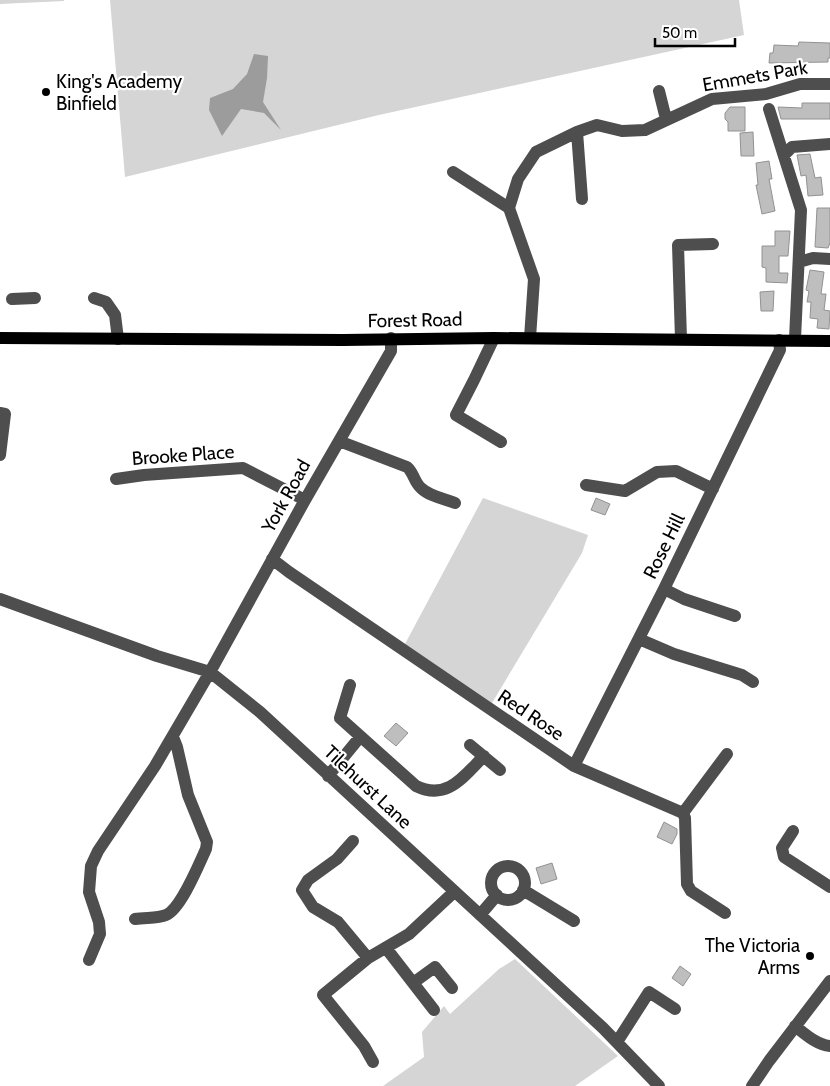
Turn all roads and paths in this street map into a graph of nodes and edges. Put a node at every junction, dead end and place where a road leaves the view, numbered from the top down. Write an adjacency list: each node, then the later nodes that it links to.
1 (830, 84): 4 (street, Emmets Park)
2 (659, 91): 4 (street)
3 (769, 109): 7 (street)
4 (666, 119): 5 (street, Emmets Park)
5 (578, 132): 9 (street); 10 (street, Emmets Park)
6 (830, 144): 7 (street)
7 (784, 155): 13 (street)
8 (453, 172): 10 (street)
9 (582, 199)
10 (509, 208): 21 (street)
11 (713, 244): 22 (street)
12 (830, 259): 13 (street)
13 (799, 262): 24 (street)
14 (35, 298): 16 (street)
15 (94, 298): 18 (street)
16 (12, 299)
17 (0, 338): 18 (main road, Forest Road)
18 (118, 338): 19 (main road, Forest Road)
19 (391, 338): 20 (main road, Forest Road); 27 (street, York Road)
20 (494, 338): 21 (main road, Forest Road); 28 (street)
21 (530, 338): 22 (main road, Forest Road)
22 (680, 339): 23 (main road, Forest Road)
23 (779, 340): 24 (main road, Forest Road); 32 (street, Rose Hill)
24 (795, 340): 25 (main road, Forest Road)
25 (830, 341)
26 (0, 413): 29 (street)
27 (339, 441): 33 (street, York Road); 34 (street)
28 (501, 442)
29 (0, 455)
30 (116, 479): 33 (street, Brooke Place)
31 (586, 485): 32 (street)
32 (713, 489): 38 (street, Rose Hill)
33 (305, 500): 35 (street, York Road)
34 (456, 503)
35 (272, 559): 36 (street, Red Rose); 37 (street, York Road)
36 (288, 572): 37 (street); 50 (street, Red Rose)
37 (263, 575): 42 (street, York Road)
38 (664, 589): 40 (street); 41 (street, Rose Hill)
39 (0, 599): 42 (street, Tilehurst Lane)
40 (735, 616)
41 (639, 639): 43 (street); 50 (street, Rose Hill)
42 (210, 672): 45 (street, York Road); 52 (street, Tilehurst Lane)
43 (753, 682)
44 (350, 685): 46 (street)
45 (173, 737): 62 (street); 66 (street, York Road)
46 (360, 737): 49 (street); 52 (street)
47 (470, 745): 49 (street)
48 (727, 754): 53 (street)
49 (484, 756): 51 (street)
50 (574, 766): 53 (street, Red Rose)
51 (500, 770)
52 (328, 776): 58 (street, Tilehurst Lane)
53 (683, 813): 60 (street)
54 (793, 831): 56 (street)
55 (353, 841): 65 (street)
56 (830, 886)
57 (523, 890): 59 (street); 59 (street); 63 (street)
58 (454, 892): 61 (street, Tilehurst Lane); 64 (street)
59 (497, 895): 61 (street)
60 (724, 912)
61 (480, 915): 73 (street, Tilehurst Lane)
62 (135, 919)
63 (574, 921)
64 (386, 948): 65 (street); 68 (street)
65 (368, 958): 75 (street)
66 (88, 960)
67 (830, 981): 72 (street)
68 (413, 983): 69 (street); 71 (street)
69 (452, 988)
70 (675, 1009): 73 (street)
71 (434, 1010)
72 (795, 1026): 74 (street); 77 (street)
73 (617, 1042): 76 (street, Tilehurst Lane)
74 (830, 1046)
75 (373, 1062)
76 (659, 1086)
77 (752, 1086)

